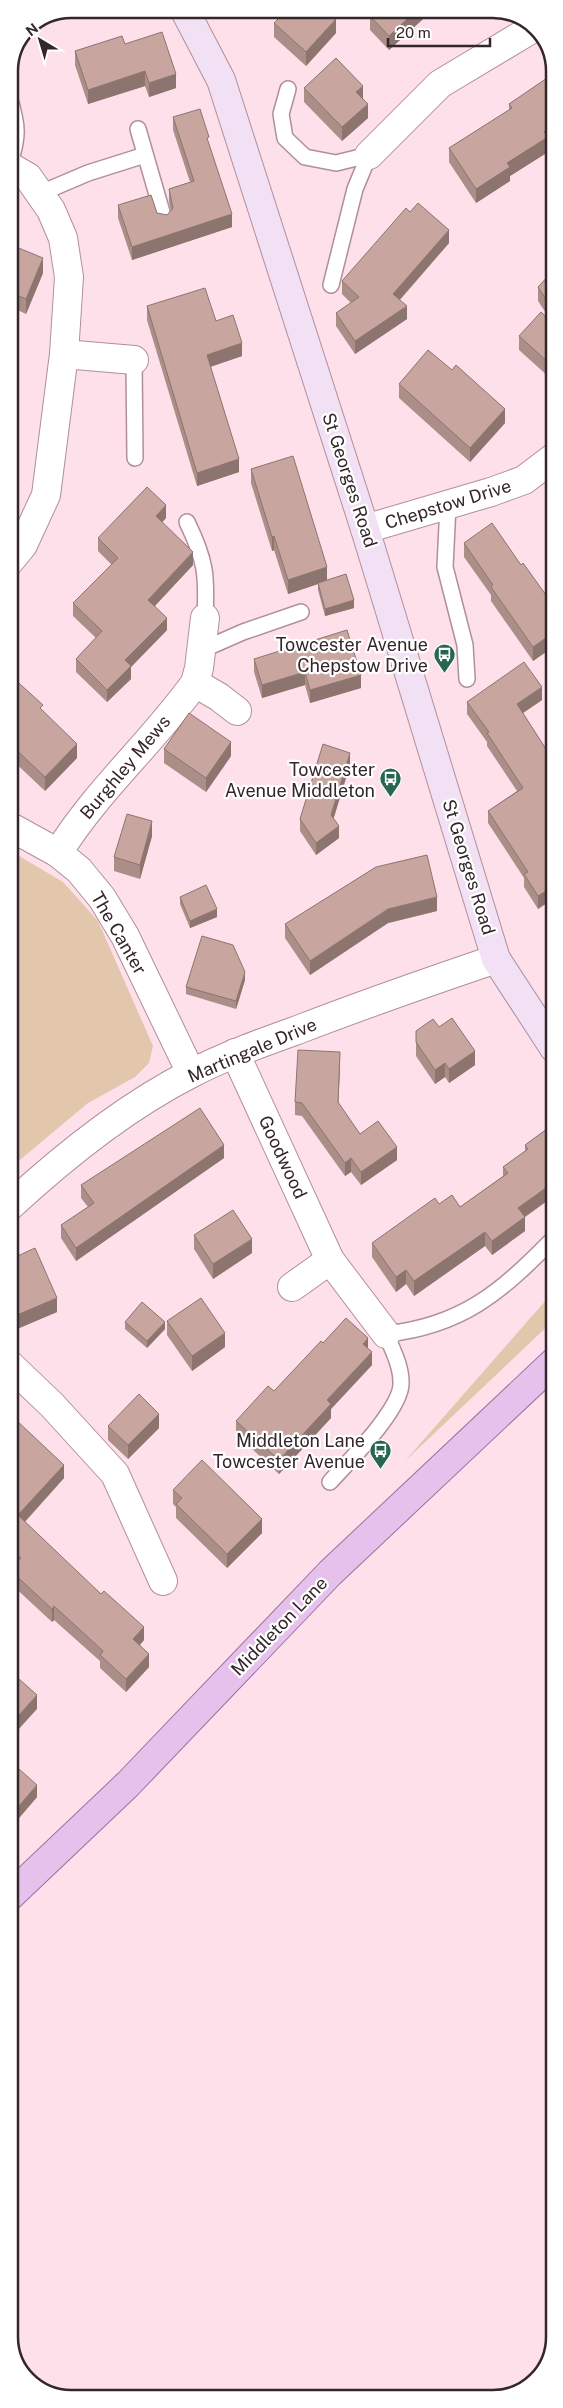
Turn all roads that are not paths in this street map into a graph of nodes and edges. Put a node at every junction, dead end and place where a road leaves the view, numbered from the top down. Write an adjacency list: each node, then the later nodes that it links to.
1 (189, 18): 17 (street, St Georges Road)
2 (528, 31): 6 (street)
3 (288, 88): 6 (lane)
4 (138, 129): 5 (lane)
5 (145, 155): 8 (lane); 9 (lane)
6 (369, 155): 10 (lane)
7 (18, 171): 8 (street)
8 (41, 193): 11 (street)
9 (164, 219)
10 (331, 285)
11 (64, 354): 12 (street); 18 (street)
12 (134, 360): 13 (lane)
13 (135, 458)
14 (546, 463): 15 (street, Chepstow Drive)
15 (448, 505): 17 (street, Chepstow Drive); 22 (lane)
16 (187, 522): 20 (lane)
17 (365, 529): 27 (street, St Georges Road)
18 (18, 551)
19 (302, 612): 21 (lane)
20 (205, 618): 21 (street, Burghley Mews)
21 (202, 650): 23 (street, Burghley Mews)
22 (467, 679)
23 (195, 684): 24 (street); 26 (street, Burghley Mews)
24 (237, 711)
25 (18, 831): 26 (street, The Canter)
26 (58, 853): 30 (street, The Canter)
27 (496, 959): 28 (street, St Georges Road); 29 (street, Martingale Drive)
28 (546, 1036)
29 (235, 1053): 30 (street, Martingale Drive); 33 (street, Goodwood)
30 (190, 1073): 31 (street, Martingale Drive)
31 (18, 1199)
32 (546, 1248): 35 (lane)
33 (330, 1260): 34 (street); 35 (street, Goodwood)
34 (292, 1287)
35 (386, 1334): 38 (lane)
36 (546, 1370): 40 (main road, Middleton Lane)
37 (18, 1373): 39 (street)
38 (330, 1482)
39 (163, 1581)
40 (18, 1888)

